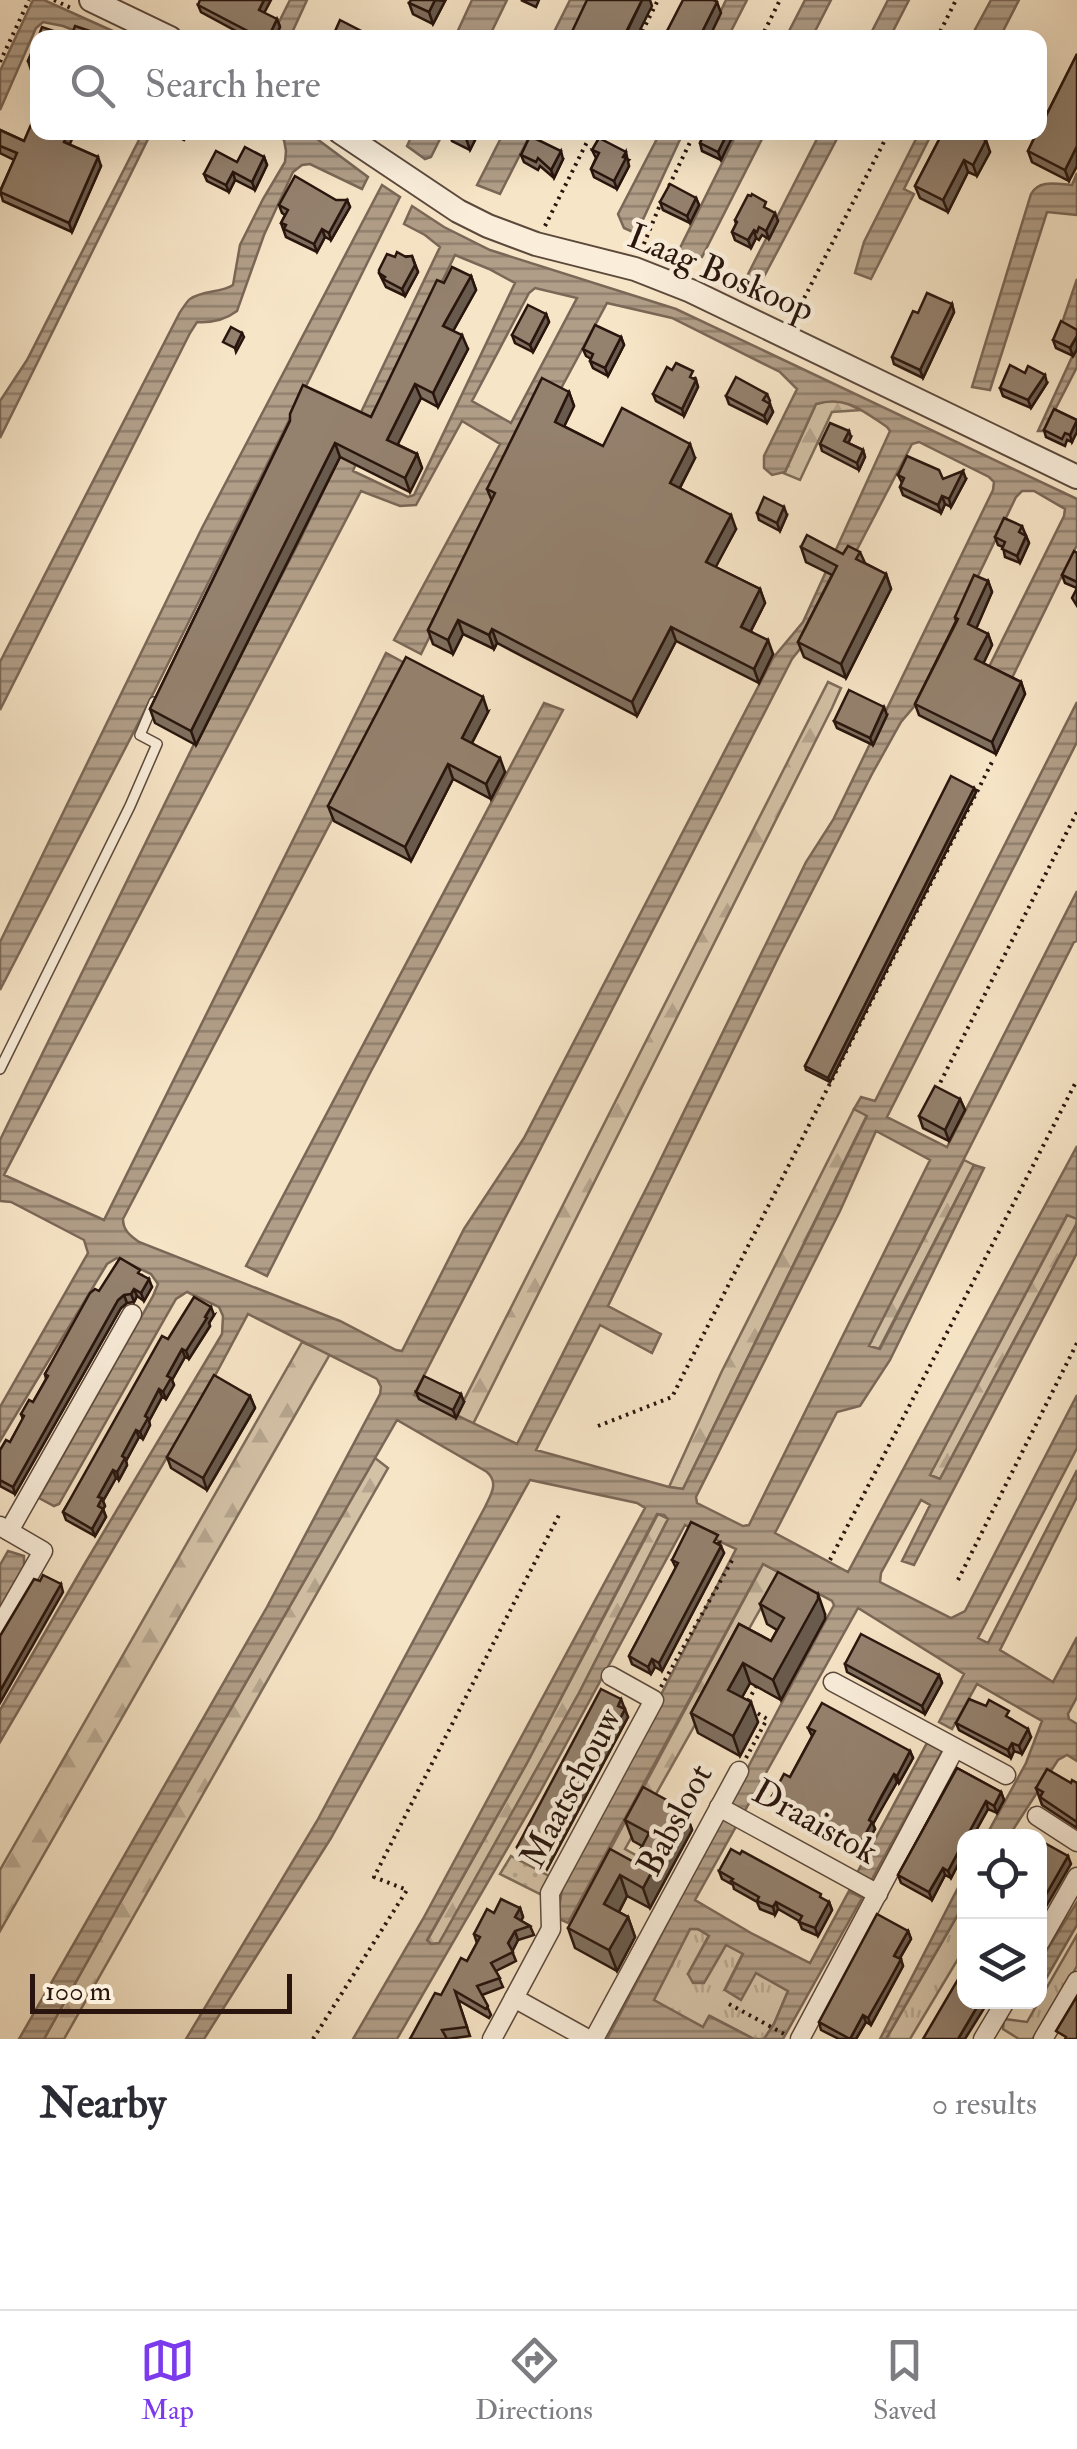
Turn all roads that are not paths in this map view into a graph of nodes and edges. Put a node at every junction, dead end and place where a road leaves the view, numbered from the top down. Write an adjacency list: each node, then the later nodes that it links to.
1 (92, 0): 2 (street)
2 (154, 30)
3 (352, 140): 4 (street, Laag Boskoop)
4 (1077, 477)
5 (163, 685): 6 (lane)
6 (0, 1068)
7 (132, 1314): 8 (street)
8 (5, 1528): 9 (street)
9 (0, 1626)
10 (610, 1676): 22 (street, Maatschouw)
11 (833, 1682): 12 (street)
12 (944, 1742): 14 (street); 19 (street, Draaistok)
13 (739, 1770): 15 (street, Babsloot)
14 (1006, 1775)
15 (720, 1807): 19 (street, Draaistok); 26 (street, Babsloot)
16 (1036, 1816): 17 (street)
17 (1077, 1842)
18 (1077, 1876): 20 (street)
19 (874, 1892): 27 (street, Draaistok)
20 (1047, 1930)
21 (1077, 1981): 28 (street)
22 (514, 1998): 25 (street); 26 (street, Babsloot)
23 (1002, 2009): 24 (street)
24 (991, 2036)
25 (492, 2039)
26 (591, 2039)
27 (796, 2039)
28 (1043, 2039)

